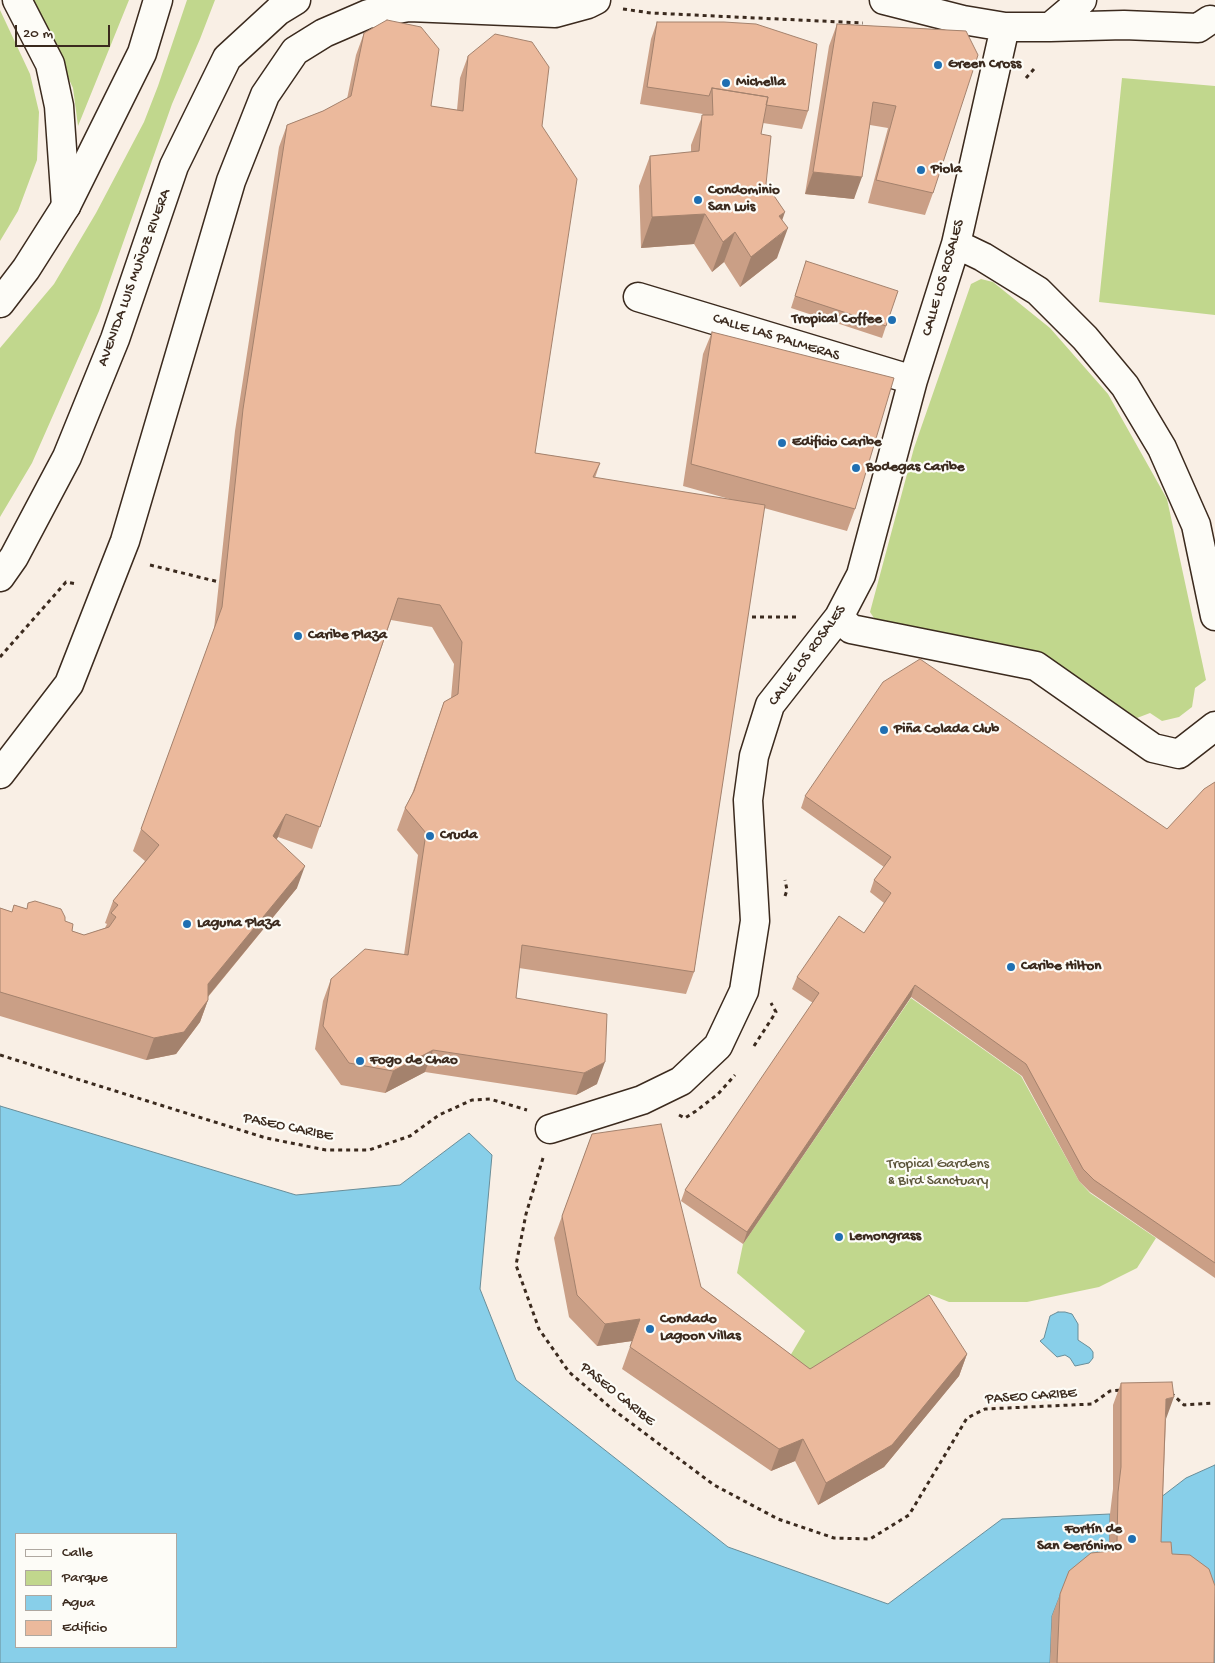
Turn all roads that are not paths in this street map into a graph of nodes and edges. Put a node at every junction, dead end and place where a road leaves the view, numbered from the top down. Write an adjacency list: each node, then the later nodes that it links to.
1 (17, 0): 10 (street)
2 (158, 0): 10 (street)
3 (296, 0): 16 (street, AVENIDA LUIS MUÑOZ RIVERA)
4 (884, 0): 8 (street)
5 (1082, 0): 9 (street)
6 (592, 2): 20 (street)
7 (1211, 14): 9 (street)
8 (1005, 27): 9 (street); 11 (street, CALLE LOS ROSALES)
9 (1050, 27)
10 (66, 206): 13 (street)
11 (956, 244): 14 (street, CALLE LOS ROSALES); 15 (street)
12 (638, 296): 14 (street, CALLE LAS PALMERAS)
13 (0, 303)
14 (914, 380): 18 (street, CALLE LOS ROSALES)
15 (1206, 522): 17 (street)
16 (0, 577)
17 (1215, 616)
18 (839, 617): 19 (street); 21 (street, CALLE LOS ROSALES)
19 (1215, 726)
20 (0, 774)
21 (550, 1129)

